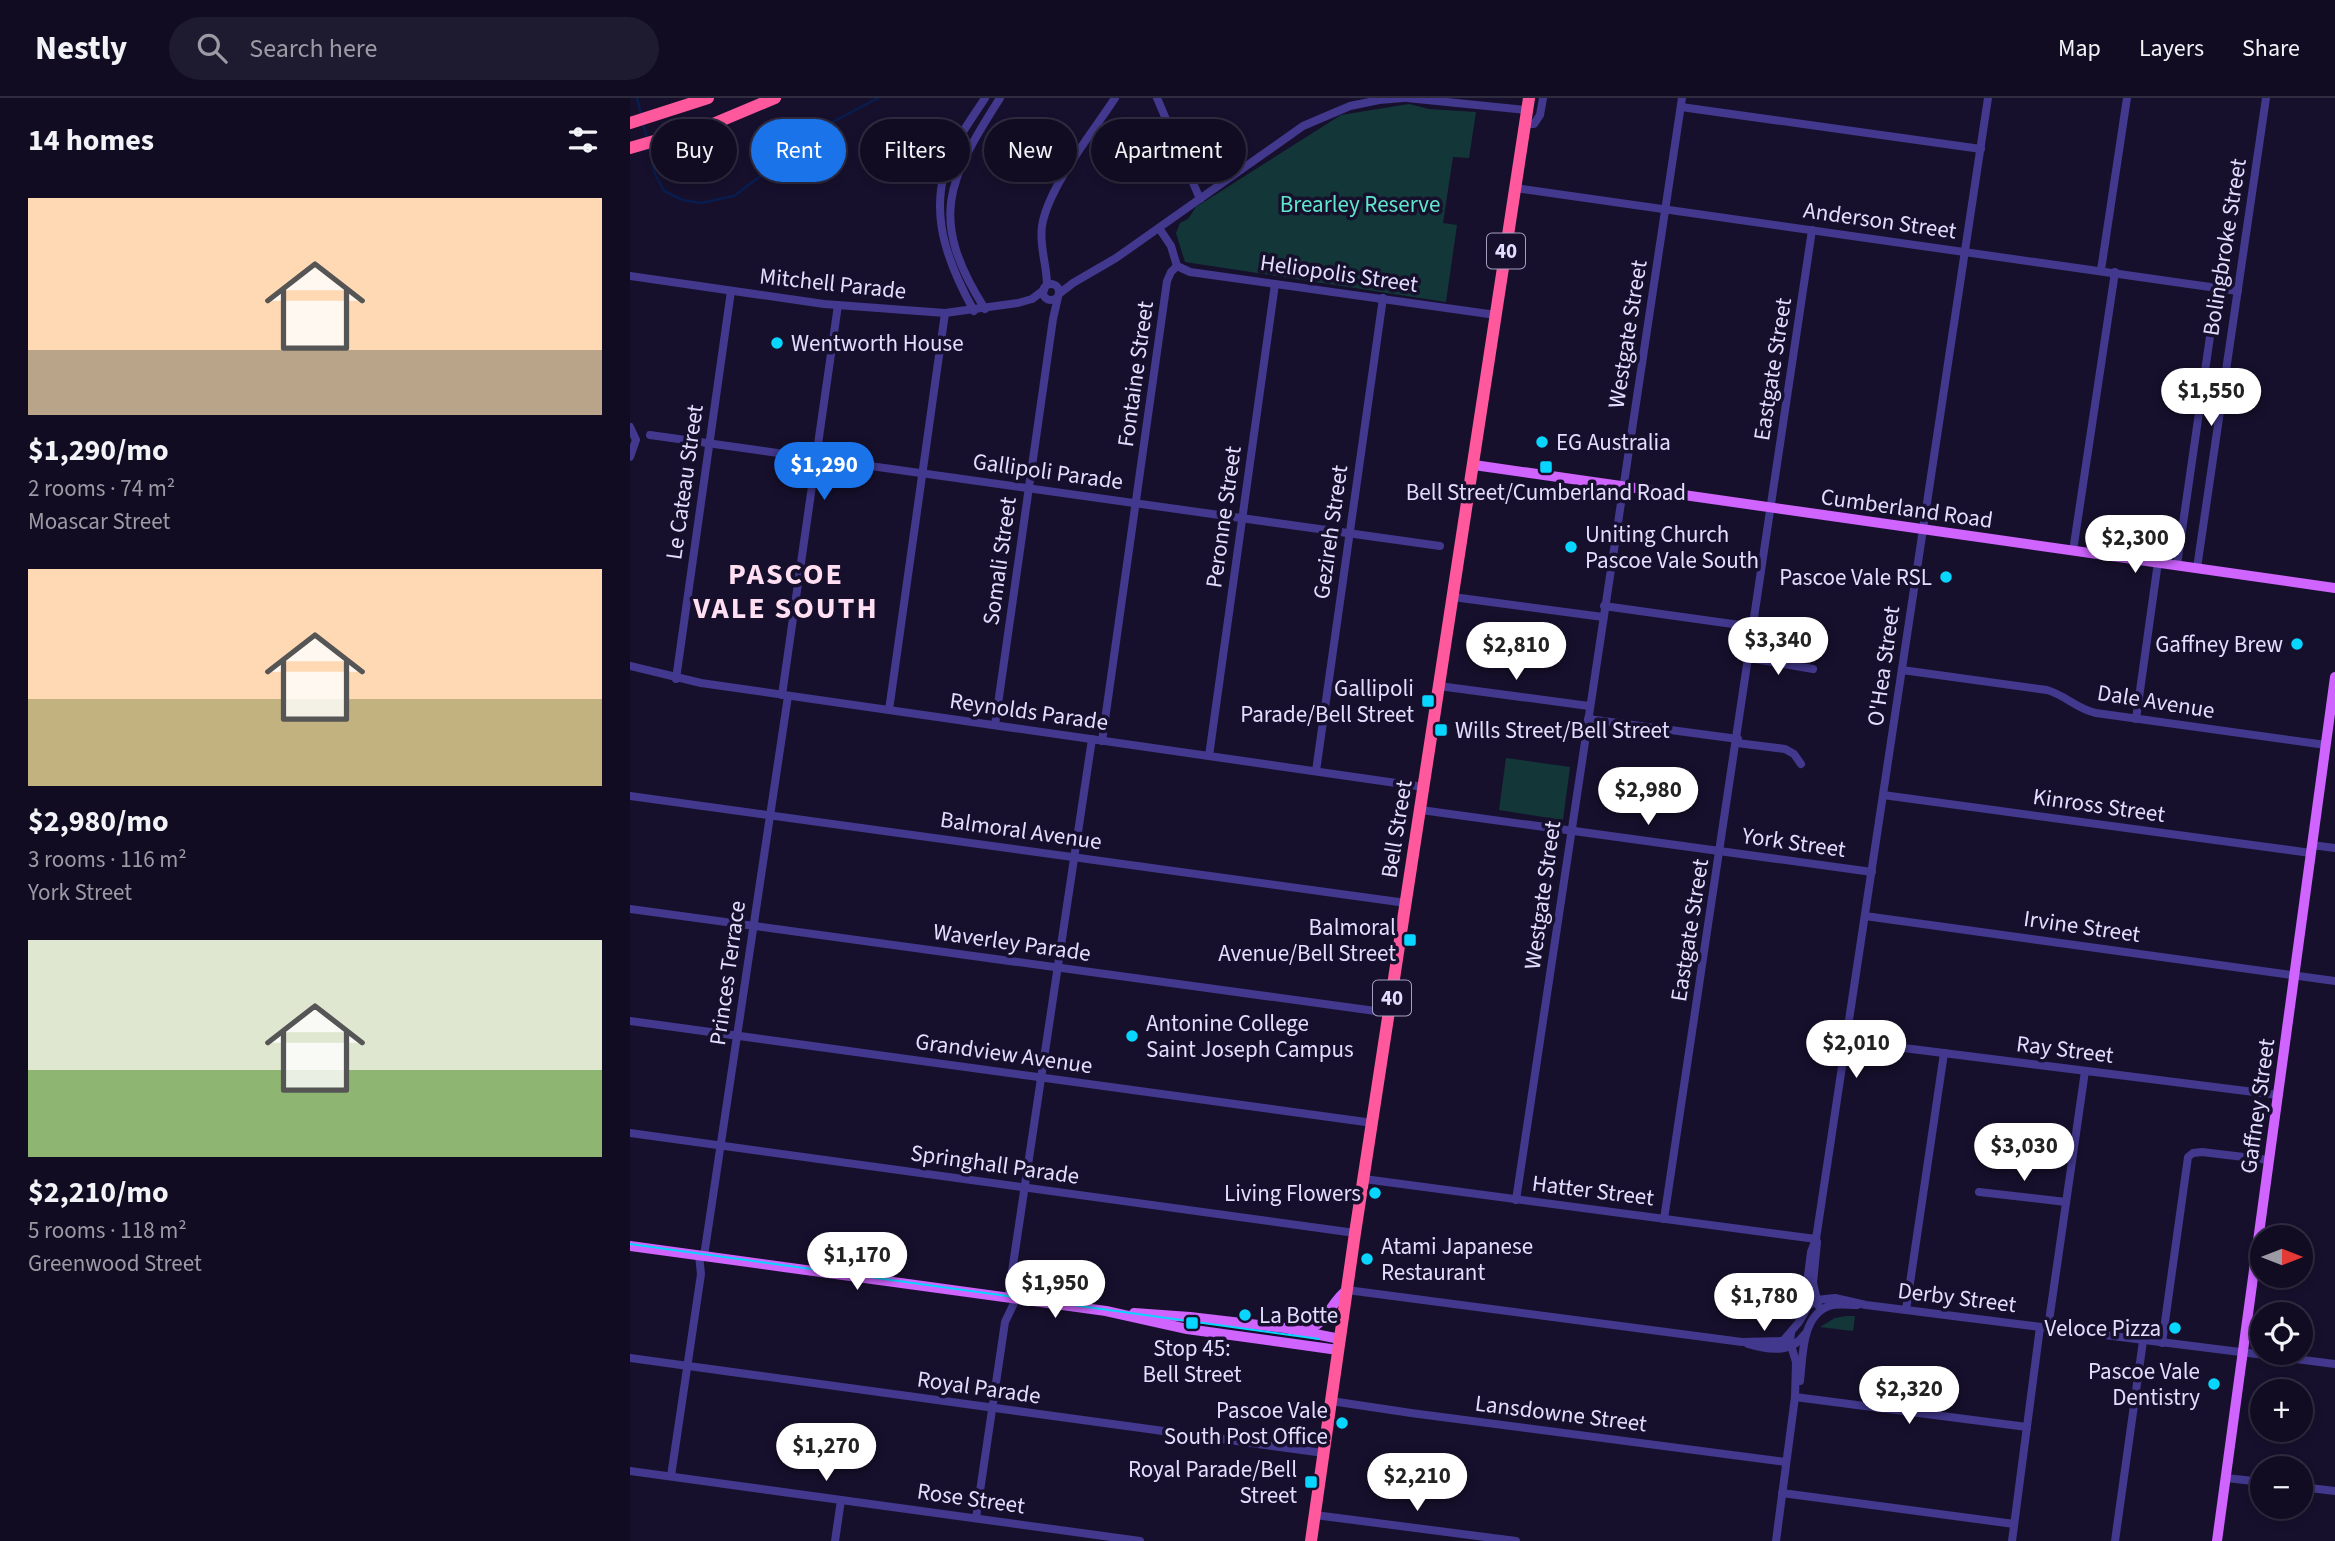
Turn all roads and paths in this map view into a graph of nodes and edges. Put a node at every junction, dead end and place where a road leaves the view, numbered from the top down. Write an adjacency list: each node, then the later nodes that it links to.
1 (708, 98): 15 (highway)
2 (775, 98): 16 (highway)
3 (985, 98): 36 (street)
4 (1000, 98): 35 (street)
5 (1115, 98): 32 (street, Somali Street)
6 (1157, 98): 19 (street)
7 (1405, 98): 8 (street, Mitchell Parade); 19 (street, Mitchell Parade)
8 (1415, 98): 14 (street, Mitchell Parade)
9 (1543, 98): 14 (street, Bell Street)
10 (1988, 98): 17 (street, O'Hea Street)
11 (2127, 98): 25 (street)
12 (2266, 98): 31 (street, Bolingbroke Street)
13 (1682, 103): 17 (street); 20 (street, Westgate Street)
14 (1527, 111): 18 (highway, Bell Street / 40)
15 (630, 123)
16 (631, 148)
17 (1981, 149): 23 (street, O'Hea Street)
18 (1515, 188): 20 (street, Anderson Street); 38 (highway, Bell Street / 40)
19 (1200, 199): 21 (street, Mitchell Parade)
20 (1665, 209): 22 (street, Anderson Street); 46 (street, Westgate Street)
21 (1158, 228): 24 (street); 32 (street, Mitchell Parade)
22 (1812, 230): 23 (street, Anderson Street); 49 (street, Eastgate Street)
23 (1965, 252): 25 (street, Anderson Street); 51 (street, O'Hea Street)
24 (1177, 266): 28 (street, Heliopolis Street); 48 (street, Fontaine Street)
25 (2101, 270): 26 (street, Anderson Street)
26 (2115, 272): 29 (street, Anderson Street); 54 (street)
27 (630, 276): 30 (street, Mitchell Parade)
28 (1275, 284): 33 (street, Heliopolis Street); 50 (street, Peronne Street)
29 (2217, 288): 31 (street, Anderson Street); 56 (street, Bolingbroke Street)
30 (731, 291): 34 (street, Mitchell Parade); 41 (street, Le Cateau Street)
31 (2238, 291): 57 (street, Bolingbroke Street)
32 (1052, 292): 35 (street, Mitchell Parade); 47 (street, Somali Street)
33 (1383, 298): 38 (street, Heliopolis Street); 52 (street, Gezireh Street)
34 (838, 305): 37 (street, Mitchell Parade); 43 (street, Princes Terrace)
35 (985, 309): 36 (street, Mitchell Parade)
36 (975, 311): 37 (street, Mitchell Parade)
37 (945, 313): 45 (street)
38 (1496, 315): 44 (highway, Bell Street / 40)
39 (633, 431): 42 (street)
40 (650, 435): 41 (street, Gallipoli Parade)
41 (709, 443): 43 (street, Gallipoli Parade); 68 (street, Le Cateau Street)
42 (630, 457)
43 (816, 458): 45 (street, Gallipoli Parade); 70 (street, Princes Terrace)
44 (1474, 465): 46 (main road, Cumberland Road); 59 (highway, Bell Street / 40)
45 (922, 473): 47 (street, Gallipoli Parade); 72 (street)
46 (1623, 487): 49 (main road, Cumberland Road); 60 (street, Westgate Street)
47 (1029, 488): 48 (street, Gallipoli Parade); 76 (street, Somali Street)
48 (1136, 503): 50 (street, Gallipoli Parade); 78 (street, Fontaine Street)
49 (1771, 508): 51 (main road, Cumberland Road); 62 (street, Eastgate Street)
50 (1242, 518): 52 (street, Gallipoli Parade); 81 (street, Peronne Street)
51 (1923, 530): 54 (main road, Cumberland Road); 66 (street, O'Hea Street)
52 (1349, 534): 53 (street, Gallipoli Parade); 83 (street, Gezireh Street)
53 (1440, 546)
54 (2073, 551): 55 (main road, Cumberland Road)
55 (2158, 562): 56 (main road, Cumberland Road); 74 (street)
56 (2177, 565): 57 (main road, Cumberland Road)
57 (2197, 568): 58 (main road, Cumberland Road)
58 (2335, 588)
59 (1453, 597): 61 (street); 69 (highway, Bell Street / 40)
60 (1604, 606): 61 (street, Westgate Street); 62 (street)
61 (1603, 617): 71 (street, Westgate Street)
62 (1754, 627): 63 (street, Eastgate Street)
63 (1749, 658): 65 (street); 79 (street, Eastgate Street)
64 (630, 666): 68 (street, Reynolds Parade)
65 (1813, 669)
66 (1902, 670): 74 (street, Dale Avenue); 85 (street, O'Hea Street)
67 (2335, 677): 75 (main road, Gaffney Street)
68 (676, 678): 70 (street, Reynolds Parade)
69 (1439, 686): 71 (street); 84 (highway, Bell Street / 40)
70 (785, 695): 72 (street, Reynolds Parade); 88 (street, Princes Terrace)
71 (1589, 706): 73 (street, Westgate Street)
72 (889, 710): 76 (street, Reynolds Parade)
73 (1588, 719): 79 (street); 89 (street, Westgate Street)
74 (2136, 719): 80 (street, Dale Avenue)
75 (2332, 720): 80 (main road, Gaffney Street)
76 (995, 725): 77 (street, Reynolds Parade)
77 (1092, 739): 78 (street, Reynolds Parade); 93 (street)
78 (1102, 741): 81 (street, Reynolds Parade)
79 (1737, 741): 82 (street); 92 (street, Eastgate Street)
80 (2326, 745): 91 (main road, Gaffney Street)
81 (1209, 756): 83 (street, Reynolds Parade)
82 (1801, 764)
83 (1316, 771): 84 (street, Reynolds Parade)
84 (1424, 788): 87 (highway, Bell Street / 40)
85 (1883, 795): 91 (street, Kinross Street); 94 (street, O'Hea Street)
86 (630, 796): 88 (street, Balmoral Avenue)
87 (1420, 810): 89 (street, York Street); 95 (highway, Bell Street / 40)
88 (770, 815): 93 (street, Balmoral Avenue); 98 (street, Princes Terrace)
89 (1571, 830): 92 (street, York Street); 117 (street, Westgate Street)
90 (2335, 848): 91 (street, Kinross Street)
91 (2311, 849): 100 (main road, Gaffney Street)
92 (1720, 851): 94 (street, York Street); 119 (street, Eastgate Street)
93 (1075, 857): 95 (street, Balmoral Avenue); 99 (street)
94 (1872, 872): 97 (street, O'Hea Street)
95 (1406, 903): 102 (highway, Bell Street / 40)
96 (630, 909): 98 (street, Waverley Parade)
97 (1865, 916): 100 (street, Irvine Street); 105 (street, O'Hea Street)
98 (753, 925): 99 (street, Waverley Parade); 104 (street, Princes Terrace)
99 (1058, 967): 102 (street, Waverley Parade); 108 (street)
100 (2294, 975): 101 (street, Irvine Street); 109 (main road, Gaffney Street)
101 (2335, 981)
102 (1390, 1013): 110 (highway, Bell Street / 40)
103 (630, 1021): 104 (street, Grandview Avenue)
104 (737, 1035): 108 (street, Grandview Avenue); 112 (street, Princes Terrace)
105 (1848, 1041): 106 (street, Ray Street); 121 (street, O'Hea Street)
106 (1944, 1053): 107 (street, Ray Street); 128 (street)
107 (2085, 1071): 109 (street, Ray Street); 118 (street)
108 (1042, 1078): 110 (street, Grandview Avenue); 115 (street)
109 (2278, 1096): 113 (main road, Gaffney Street)
110 (1373, 1123): 114 (highway, Bell Street / 40)
111 (630, 1133): 112 (street, Springhall Parade)
112 (721, 1146): 115 (street, Springhall Parade); 123 (street, Princes Terrace)
113 (2269, 1160): 139 (street); 142 (main road, Gaffney Street)
114 (1364, 1179): 117 (street, Hatter Street); 120 (highway, Bell Street / 40)
115 (1025, 1188): 120 (street, Springhall Parade); 125 (street)
116 (1979, 1192): 118 (street)
117 (1516, 1200): 119 (street, Hatter Street)
118 (2066, 1202): 133 (street)
119 (1664, 1219): 121 (street, Hatter Street)
120 (1355, 1233): 124 (highway, Bell Street / 40)
121 (1816, 1239): 126 (street, O'Hea Street); 130 (street, O'Hea Street)
122 (630, 1246): 123 (main road)
123 (704, 1256): 125 (main road); 145 (street, Princes Terrace)
124 (1347, 1290): 134 (main road); 138 (street); 140 (highway, Bell Street / 40)
125 (1009, 1298): 129 (main road); 132 (street); 132 (street)
126 (1816, 1300): 127 (street, Derby Street); 130 (street); 131 (street, O'Hea Street)
127 (1866, 1305): 128 (street, Derby Street); 131 (street, Derby Street)
128 (1906, 1310): 133 (street, Derby Street)
129 (1106, 1311): 134 (main road); 140 (main road)
130 (1803, 1315): 135 (street)
131 (1812, 1320): 136 (street)
132 (1005, 1322): 148 (street)
133 (2044, 1328): 137 (street, Derby Street); 149 (street)
134 (1300, 1330): 140 (main road)
135 (1792, 1331): 138 (street); 141 (street)
136 (1805, 1334): 141 (street); 146 (street)
137 (2143, 1340): 139 (street, Derby Street); 169 (street)
138 (1742, 1342): 141 (street)
139 (2162, 1343): 142 (street, Derby Street)
140 (1339, 1345): 147 (highway, Bell Street / 40)
141 (1791, 1347): 146 (street)
142 (2243, 1353): 144 (street, Derby Street); 154 (main road, Gaffney Street)
143 (630, 1358): 145 (street, Royal Parade)
144 (2335, 1364)
145 (688, 1366): 148 (street, Royal Parade); 153 (street, Princes Terrace)
146 (1795, 1397): 149 (street); 151 (street)
147 (1331, 1401): 150 (highway, Bell Street / 40); 151 (street, Lansdowne Street)
148 (992, 1408): 150 (street, Royal Parade); 161 (street)
149 (2027, 1427): 162 (street)
150 (1324, 1453): 160 (highway, Bell Street / 40)
151 (1786, 1462): 158 (street)
152 (630, 1471): 153 (street, Rose Street)
153 (671, 1476): 159 (street, Rose Street)
154 (2226, 1478): 155 (street); 170 (main road, Gaffney Street)
155 (2250, 1481)
156 (2313, 1488): 157 (street)
157 (2335, 1491)
158 (1782, 1493): 162 (street); 167 (street)
159 (841, 1500): 161 (street, Rose Street); 163 (street)
160 (1315, 1515): 165 (highway, Bell Street / 40); 166 (street)
161 (976, 1518): 164 (street, Rose Street)
162 (2014, 1524): 168 (street)
163 (835, 1541)
164 (1140, 1541)
165 (1311, 1541)
166 (1516, 1541)
167 (1776, 1541)
168 (2012, 1541)
169 (2115, 1541)
170 (2217, 1541)

